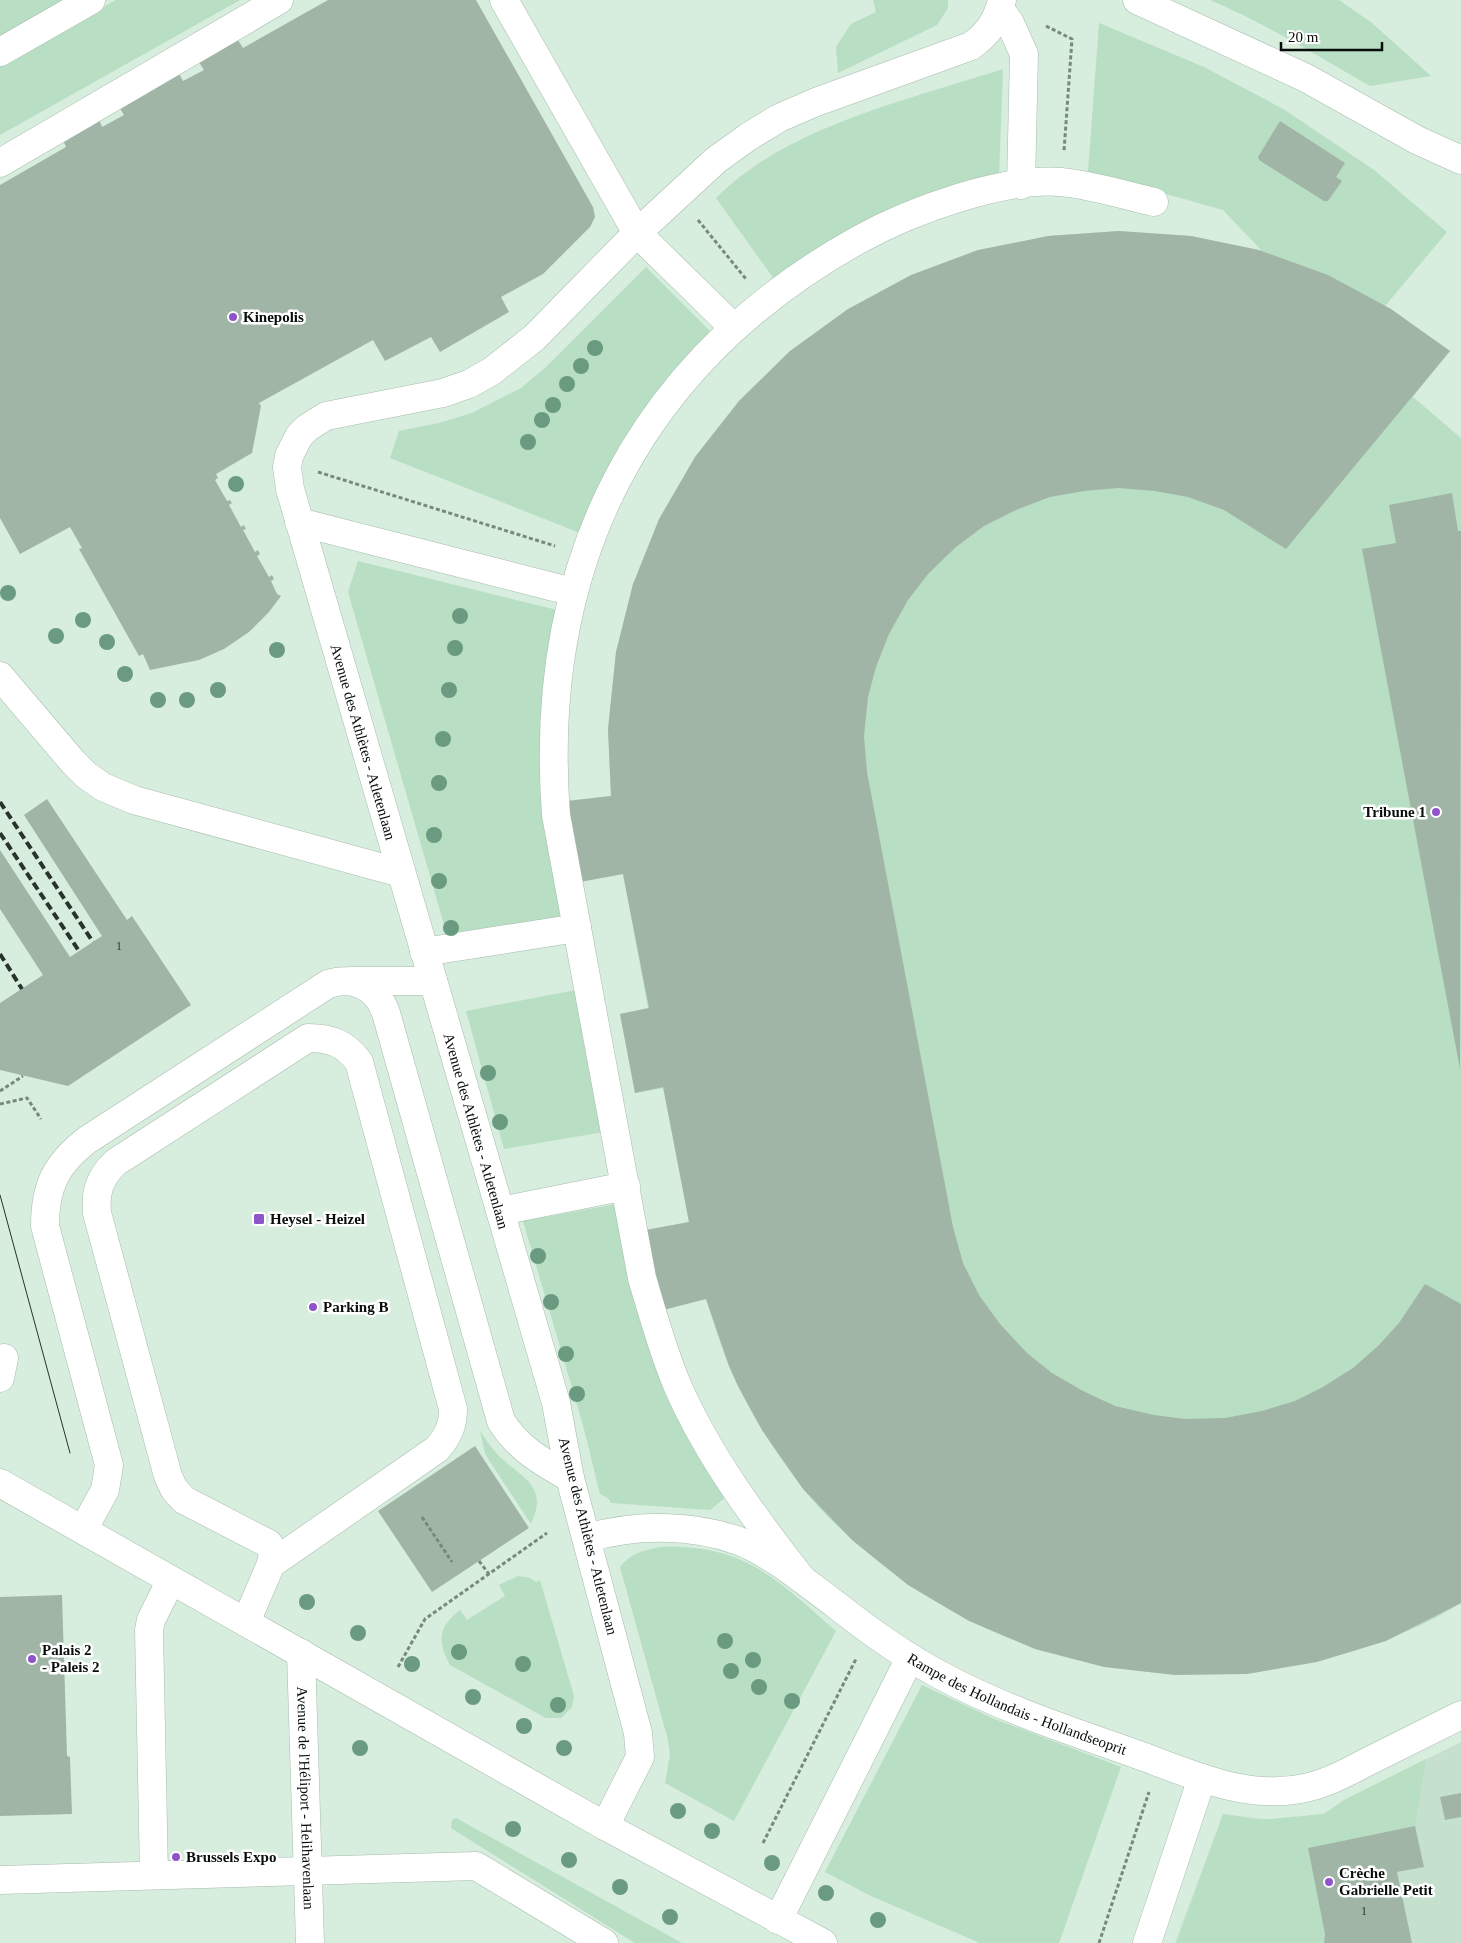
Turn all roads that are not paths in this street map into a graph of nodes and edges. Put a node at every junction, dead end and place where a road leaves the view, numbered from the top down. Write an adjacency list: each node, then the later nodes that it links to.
1 (91, 0): 6 (street)
2 (279, 0): 8 (street)
3 (504, 0): 11 (street)
4 (1137, 0): 7 (street)
5 (1001, 4): 9 (street); 11 (street)
6 (0, 52)
7 (1461, 160)
8 (0, 162)
9 (1021, 185): 10 (street); 12 (street)
10 (1154, 202)
11 (638, 233): 12 (street); 13 (street, Avenue des Athlètes - Atletenlaan)
12 (733, 328): 14 (street)
13 (299, 522): 14 (street); 16 (street, Avenue des Athlètes - Atletenlaan)
14 (573, 592): 17 (street)
15 (0, 676): 16 (street)
16 (401, 873): 18 (street, Avenue des Athlètes - Atletenlaan)
17 (577, 928): 18 (street); 21 (street)
18 (424, 952): 20 (street, Avenue des Athlètes - Atletenlaan)
19 (347, 981): 20 (street); 23 (street); 25 (street)
20 (432, 981): 22 (street, Avenue des Athlètes - Atletenlaan)
21 (626, 1186): 22 (street); 28 (street)
22 (500, 1211): 23 (street, Avenue des Athlètes - Atletenlaan)
23 (570, 1478): 26 (street, Avenue des Athlètes - Atletenlaan)
24 (0, 1483): 25 (street)
25 (83, 1530): 29 (street)
26 (588, 1538): 28 (street, Rampe des Hollandais - Hollandseoprit); 35 (street, Avenue des Athlètes - Atletenlaan)
27 (271, 1564): 27 (street); 30 (street)
28 (802, 1579): 32 (street, Rampe des Hollandais - Hollandseoprit)
29 (171, 1580): 30 (street); 37 (street)
30 (246, 1622): 31 (street)
31 (301, 1654): 35 (street); 36 (street, Avenue de l'Héliport - Helihavenlaan)
32 (910, 1658): 34 (street, Rampe des Hollandais - Hollandseoprit); 39 (street)
33 (1461, 1715): 34 (street, Rampe des Hollandais - Hollandseoprit)
34 (1202, 1778): 43 (street)
35 (605, 1826): 39 (street)
36 (307, 1870): 37 (street); 40 (street, Avenue de l'Héliport - Helihavenlaan); 41 (street)
37 (154, 1875): 38 (street)
38 (0, 1880)
39 (778, 1920): 42 (street)
40 (310, 1943)
41 (604, 1943)
42 (823, 1943)
43 (1147, 1943)

